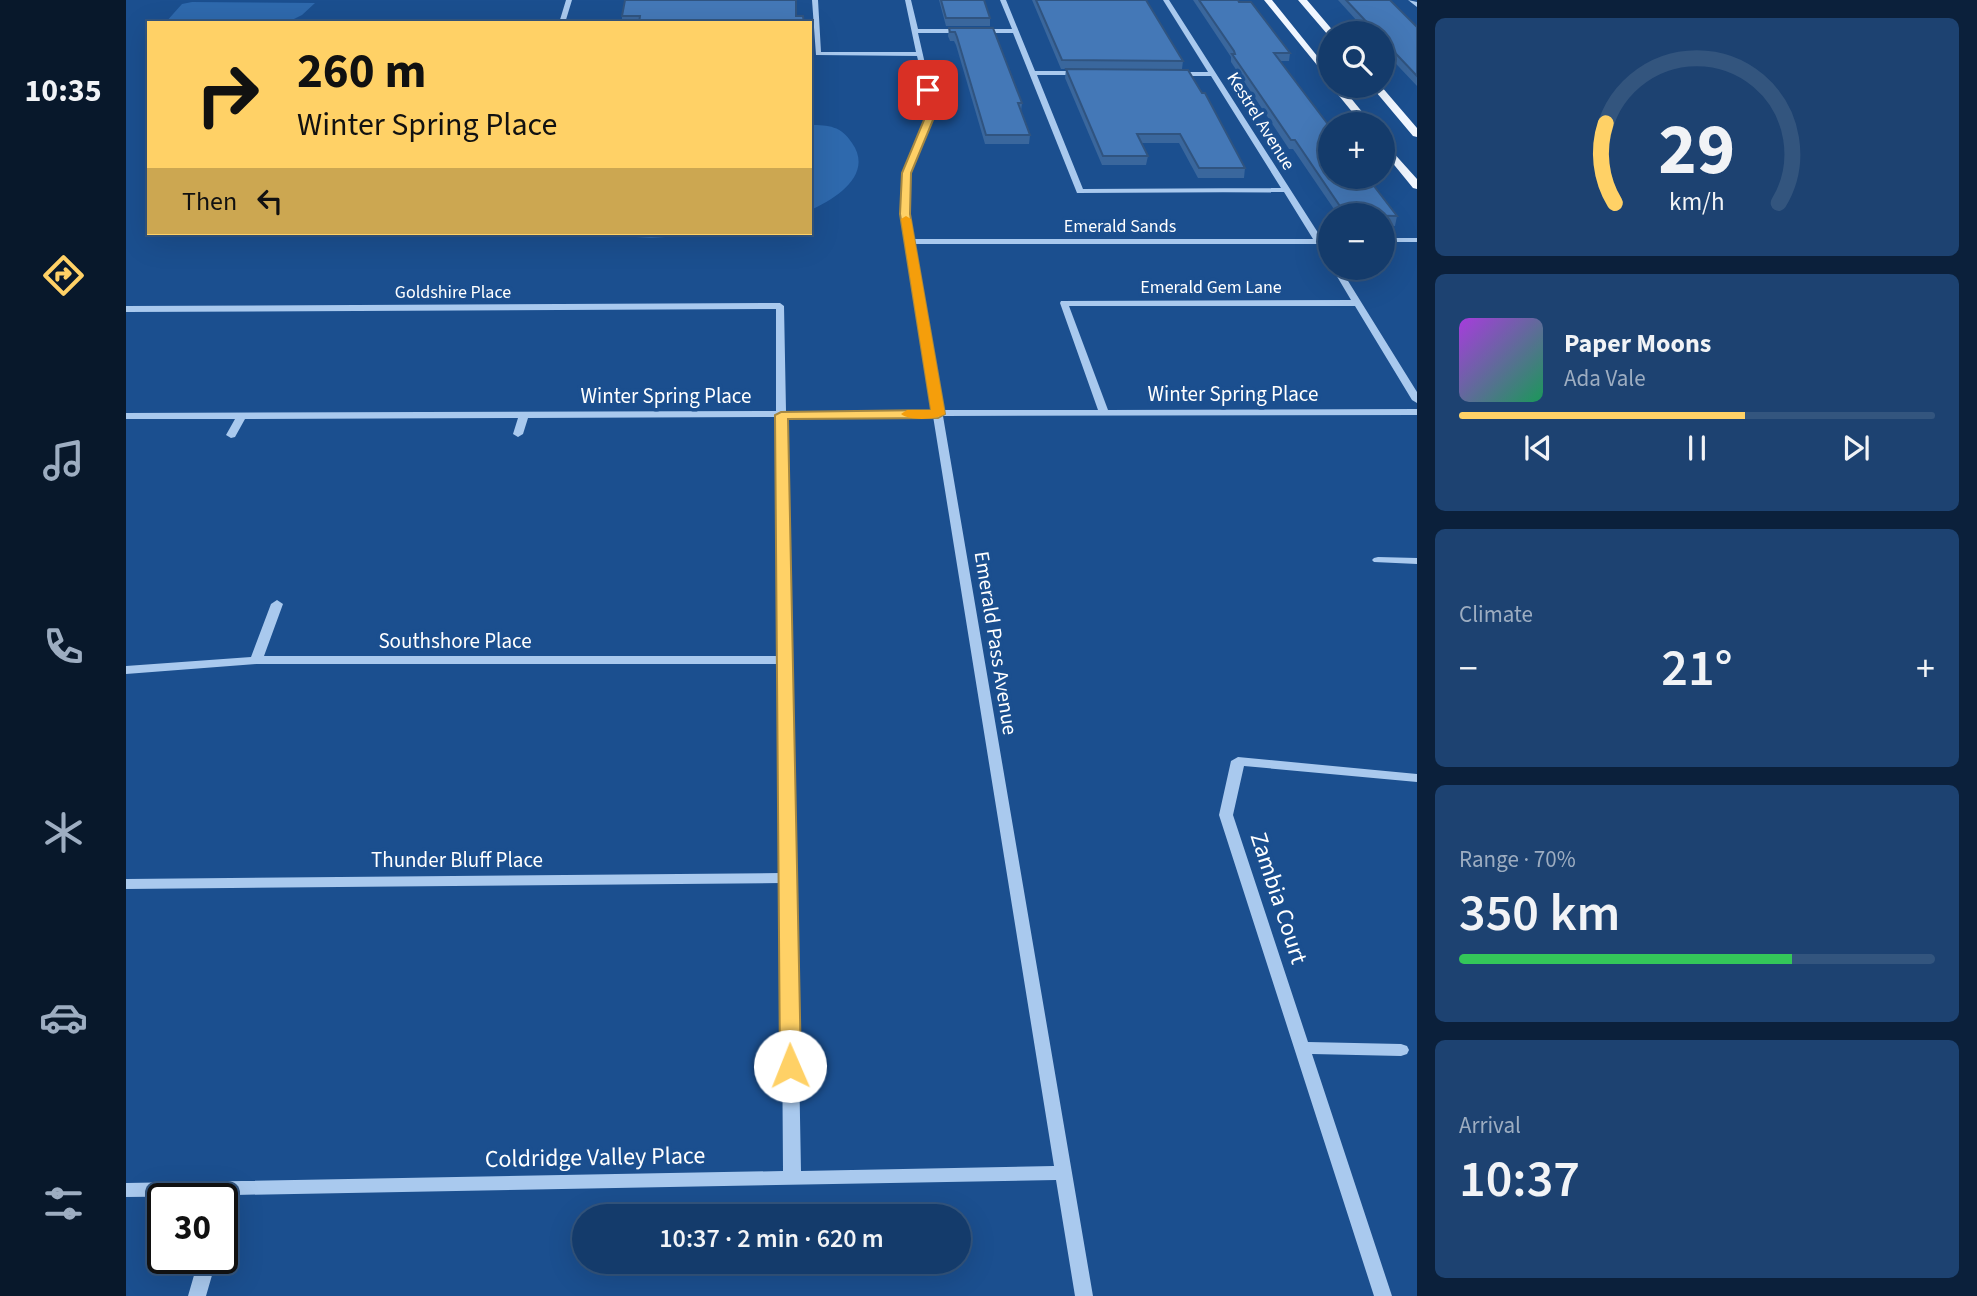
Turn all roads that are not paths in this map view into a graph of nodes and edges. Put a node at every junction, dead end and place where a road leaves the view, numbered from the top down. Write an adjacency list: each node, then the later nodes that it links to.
1 (569, 0): 10 (street)
2 (815, 0): 15 (street)
3 (908, 0): 12 (street, Emerald Pass Avenue)
4 (1003, 0): 13 (street)
5 (1166, 0): 20 (street, Kestrel Avenue)
6 (1268, 0): 16 (main road)
7 (1302, 0): 11 (main road)
8 (1411, 0): 9 (street)
9 (1417, 5)
10 (563, 21)
11 (1320, 21)
12 (915, 31): 13 (street); 14 (street, Emerald Pass Avenue)
13 (1015, 31): 17 (street)
14 (920, 54): 15 (street); 32 (street, Emerald Pass Avenue)
15 (814, 55)
16 (1318, 63)
17 (1033, 73): 18 (street); 27 (street)
18 (1090, 73)
19 (1172, 74): 20 (street)
20 (1213, 74): 27 (street, Kestrel Avenue)
21 (1346, 98): 23 (main road)
22 (1386, 98): 24 (main road)
23 (1357, 112)
24 (1417, 134)
25 (1395, 159): 26 (main road)
26 (1417, 186)
27 (1286, 190): 28 (street, Kestrel Avenue)
28 (1318, 239)
29 (1395, 240): 30 (street)
30 (1417, 240)
31 (1318, 241): 32 (street, Emerald Sands)
32 (909, 242): 38 (street, Emerald Pass Avenue)
33 (1343, 280): 34 (street)
34 (1357, 303): 36 (street); 39 (street, Emerald Gem Lane)
35 (126, 309): 40 (street, Goldshire Place)
36 (1417, 400)
37 (1417, 412): 39 (street, Winter Spring Place)
38 (938, 414): 39 (street, Winter Spring Place); 40 (street, Winter Spring Place); 57 (street, Emerald Pass Avenue)
39 (1104, 414)
40 (781, 415): 43 (street, Winter Spring Place); 50 (street)
41 (126, 416): 42 (street, Winter Spring Place)
42 (242, 416): 43 (street, Winter Spring Place); 45 (street)
43 (524, 416): 44 (street)
44 (518, 434)
45 (230, 435)
46 (1378, 560): 47 (street)
47 (1417, 561)
48 (277, 604): 49 (street)
49 (256, 660): 50 (street, Southshore Place); 51 (street, Southshore Place)
50 (784, 660): 53 (street)
51 (126, 670)
52 (1417, 778): 55 (street, Zambia Court)
53 (788, 878): 54 (street, Thunder Bluff Place); 58 (street)
54 (126, 884)
55 (1302, 1048): 56 (street); 65 (street, Zambia Court)
56 (1401, 1050)
57 (1064, 1173): 58 (street, Coldridge Valley Place); 64 (street, Emerald Pass Avenue)
58 (792, 1178): 59 (street, Coldridge Valley Place)
59 (238, 1188)
60 (126, 1190): 61 (street, Coldridge Valley Place)
61 (147, 1190)
62 (203, 1274): 63 (street)
63 (197, 1296)
64 (1084, 1296)
65 (1382, 1296)

